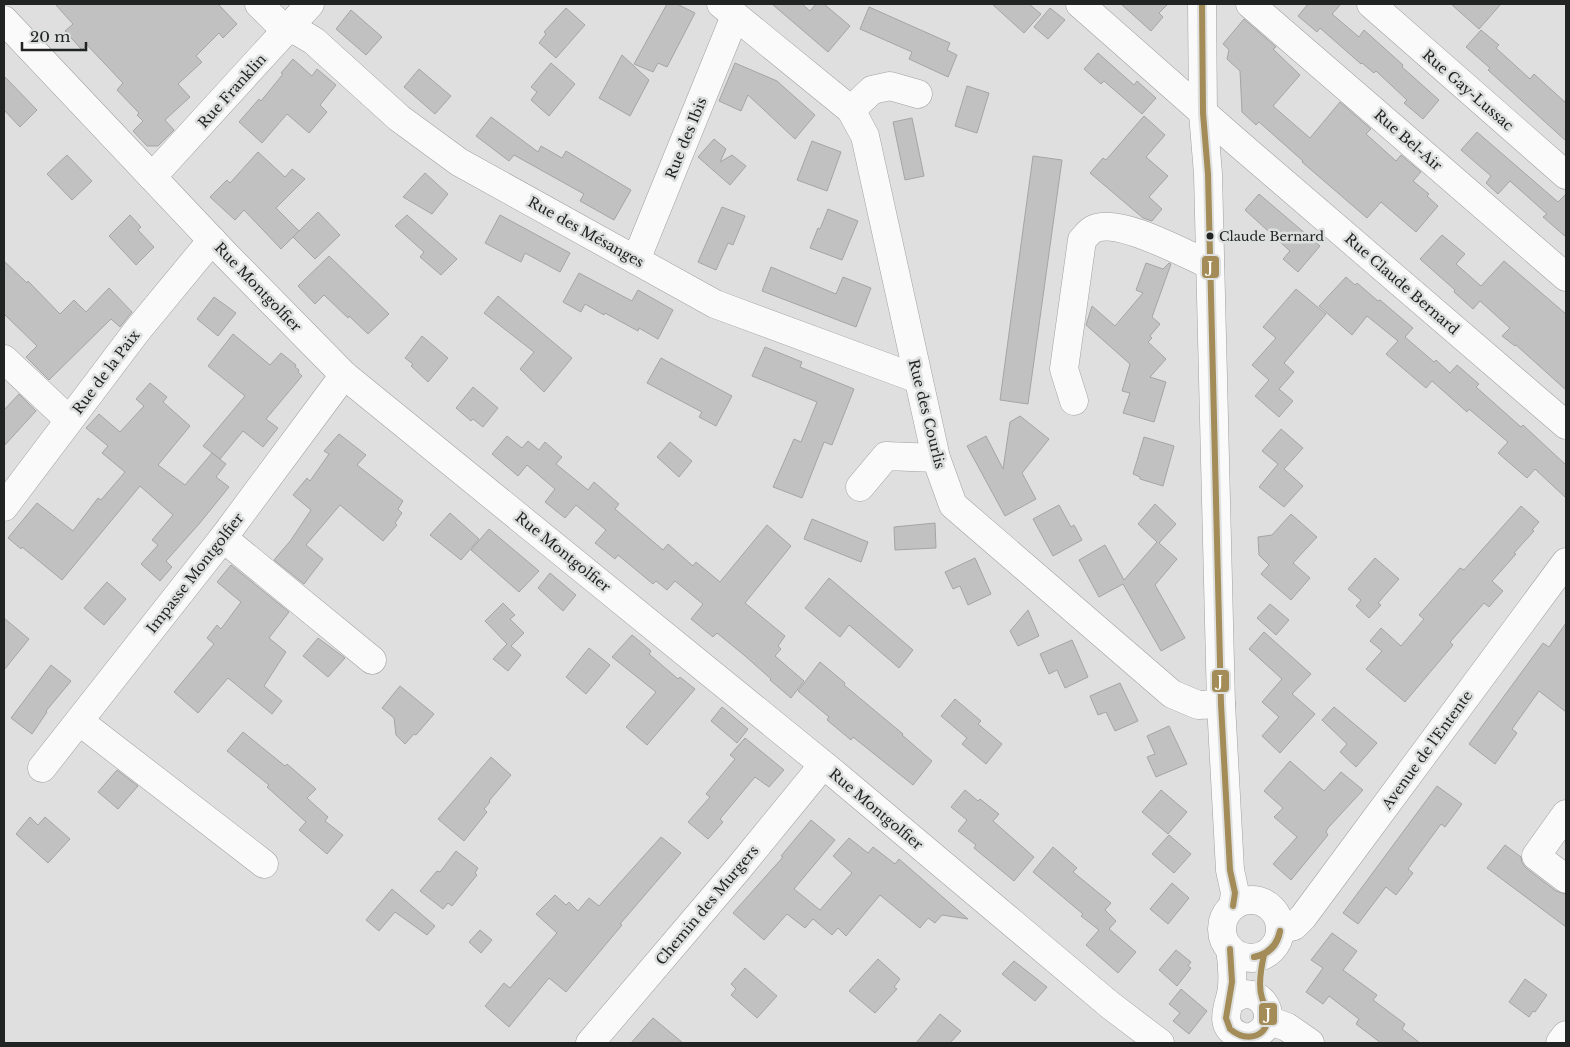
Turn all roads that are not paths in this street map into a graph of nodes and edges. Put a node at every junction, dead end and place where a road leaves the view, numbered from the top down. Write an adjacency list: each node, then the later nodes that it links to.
1 (259, 4): 9 (street, Rue des Mésanges)
2 (310, 4): 9 (street, Rue Franklin)
3 (1080, 4): 12 (street, Rue Claude Bernard)
4 (1202, 4): 12 (street)
5 (1250, 4): 18 (street, Rue Bel-Air)
6 (1371, 4): 13 (street, Rue Gay-Lussac)
7 (728, 10): 11 (street, Rue des Courlis); 16 (street, Rue des Ibis)
8 (4, 20): 14 (street, Rue Montgolfier)
9 (288, 29): 14 (street, Rue Franklin); 16 (street, Rue des Mésanges)
10 (918, 94): 11 (street)
11 (851, 110): 21 (street, Rue des Courlis)
12 (1203, 112): 17 (street); 24 (street, Rue Claude Bernard)
13 (1566, 176)
14 (152, 178): 15 (street, Rue Montgolfier)
15 (212, 240): 20 (street, Rue Montgolfier); 23 (street, Rue de la Paix)
16 (636, 260): 21 (street, Rue des Mésanges)
17 (1210, 265): 22 (street); 31 (street)
18 (1566, 277)
19 (4, 359): 23 (street)
20 (344, 374): 28 (street, Impasse Montgolfier); 33 (street, Rue Montgolfier)
21 (918, 379): 25 (street, Rue des Courlis)
22 (1074, 401)
23 (69, 420): 27 (street, Rue de la Paix)
24 (1566, 424)
25 (936, 458): 26 (street); 31 (street, Rue des Courlis)
26 (860, 487)
27 (8, 493)
28 (223, 538): 30 (street); 32 (street, Impasse Montgolfier)
29 (1566, 562): 39 (street, Avenue de l'Entente)
30 (372, 660)
31 (1221, 704): 38 (street)
32 (79, 721): 34 (street, Impasse Montgolfier); 36 (street)
33 (823, 765): 45 (street, Chemin des Murgers); 46 (street, Rue Montgolfier)
34 (42, 768)
35 (1566, 814): 37 (street)
36 (264, 864)
37 (1566, 879)
38 (1233, 906): 39 (street); 40 (street)
39 (1281, 929): 41 (street)
40 (1230, 949): 41 (street); 42 (street)
41 (1264, 955): 43 (street)
42 (1225, 1023): 43 (street); 43 (street)
43 (1256, 1025): 47 (street)
44 (1566, 1035): 48 (street)
45 (590, 1043)
46 (1160, 1043)
47 (1310, 1043)
48 (1560, 1043)

